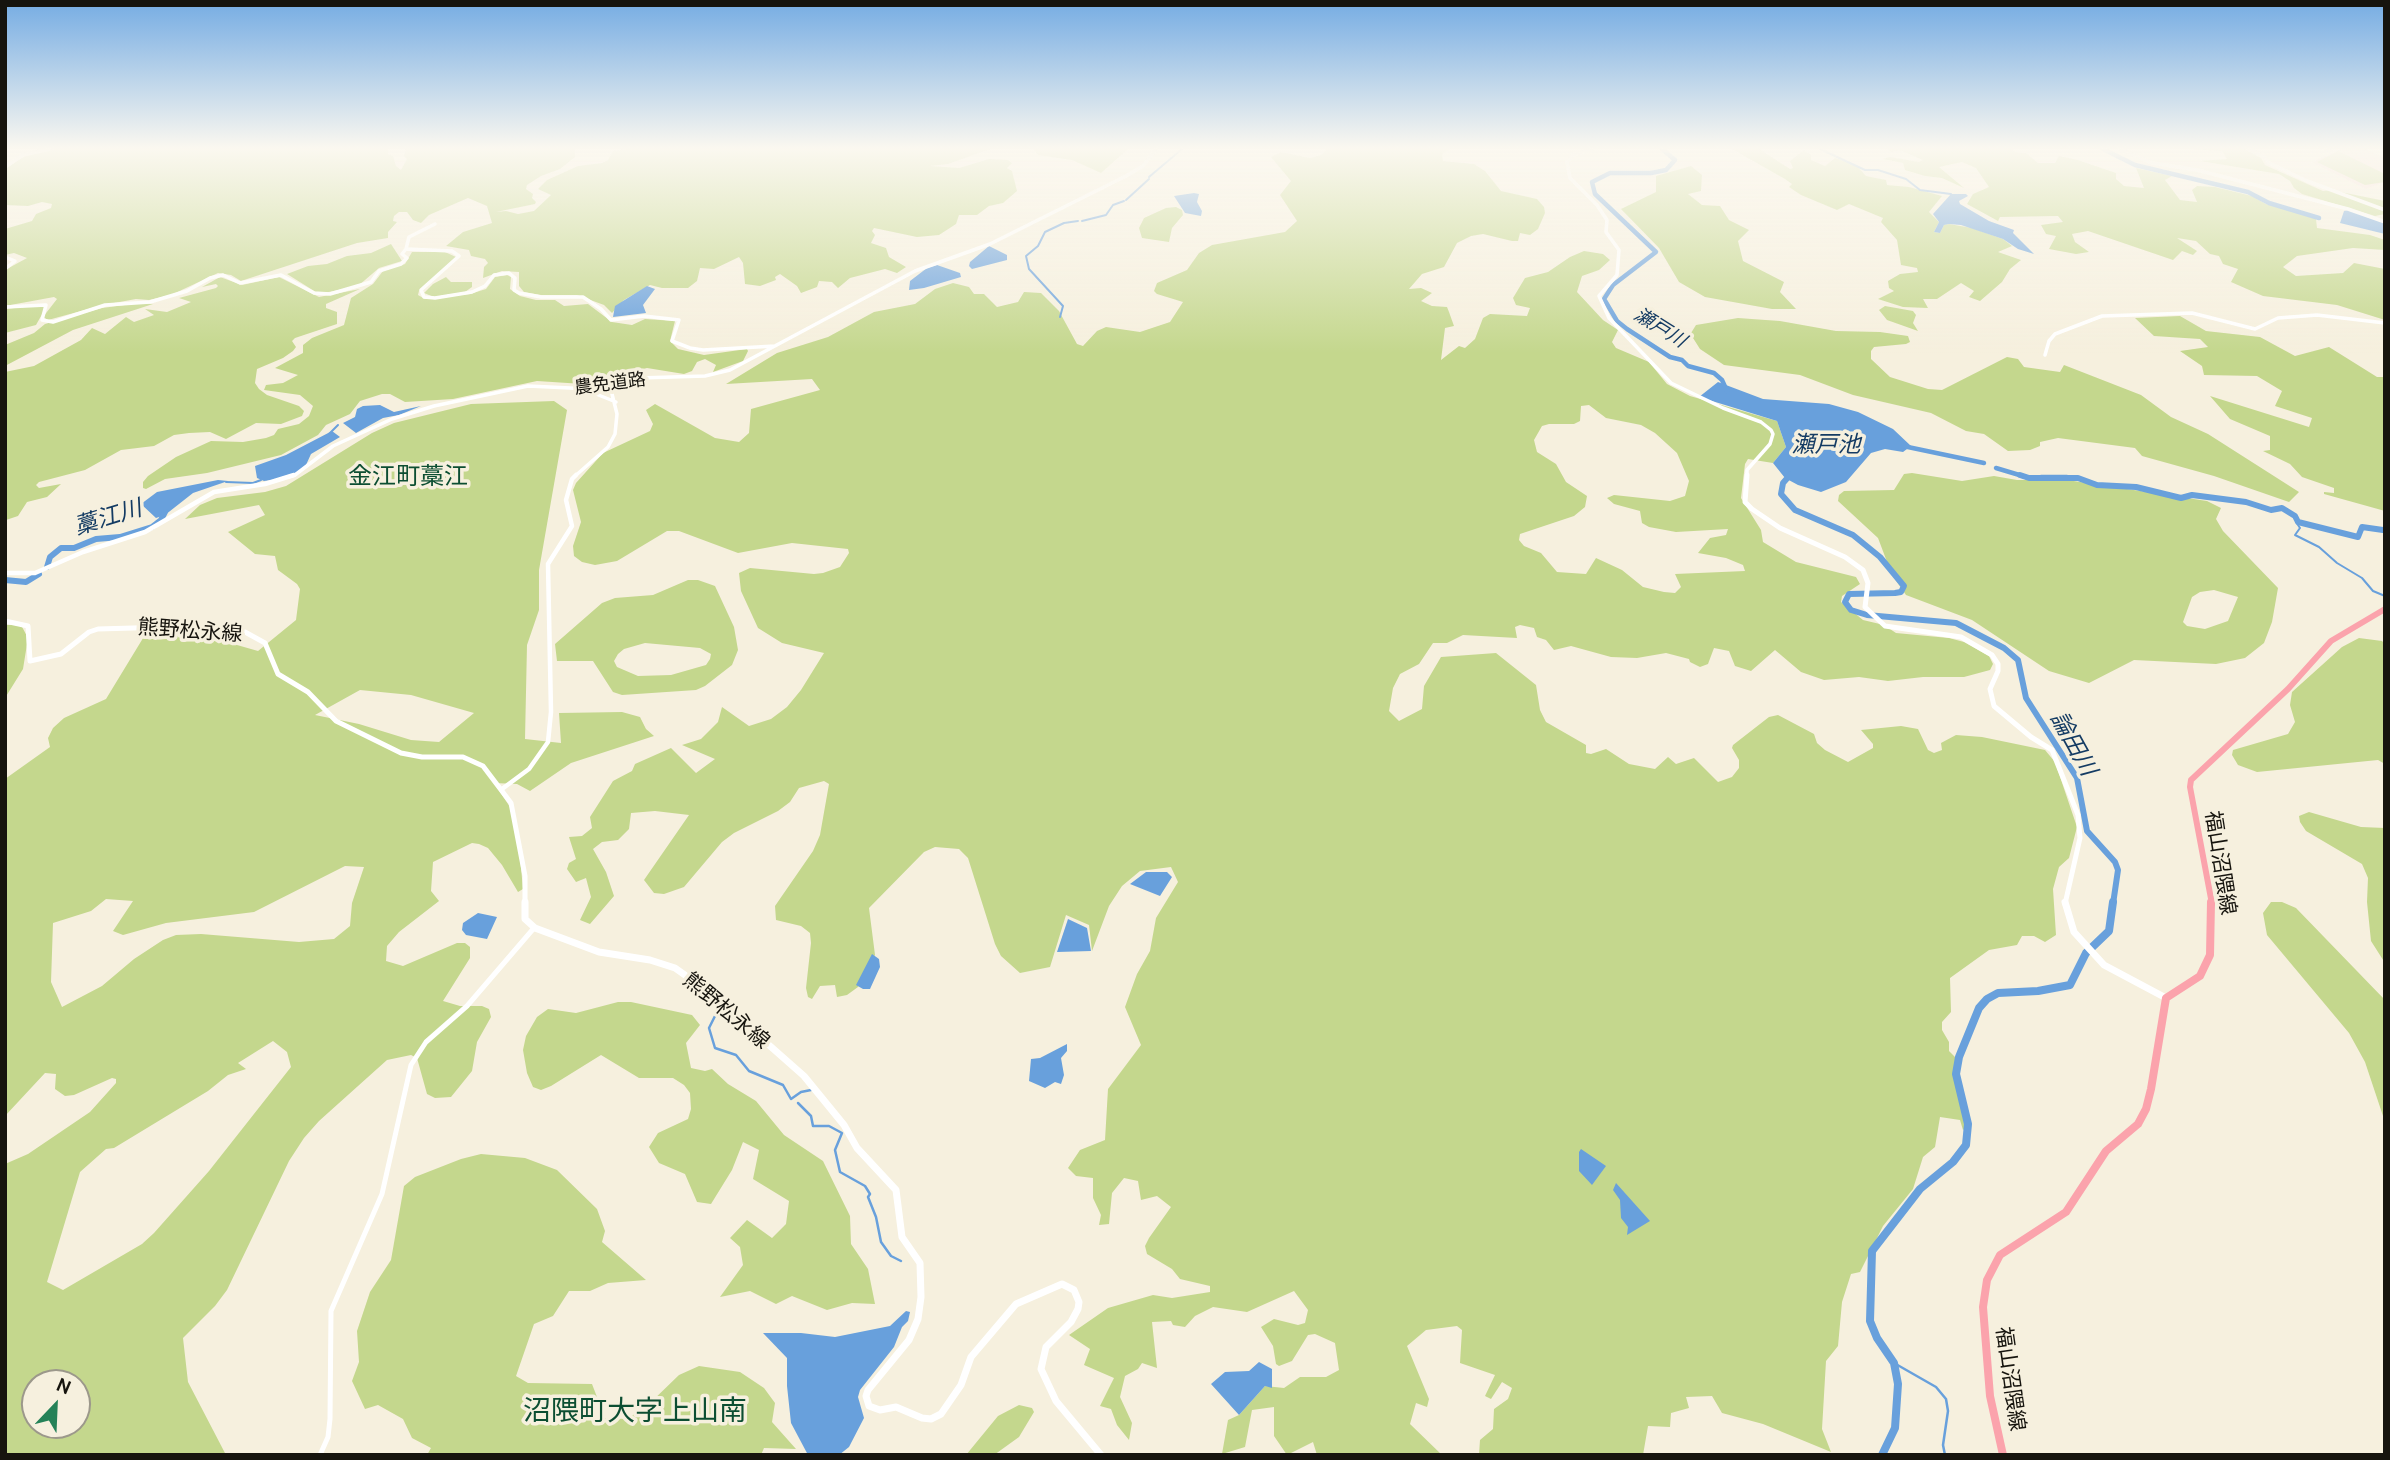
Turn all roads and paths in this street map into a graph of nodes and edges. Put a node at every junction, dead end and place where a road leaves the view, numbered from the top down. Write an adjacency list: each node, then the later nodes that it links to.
1 (1044, 217): 9 (street, 農免道路)
2 (1605, 217): 19 (main road)
3 (435, 224): 4 (street)
4 (407, 249): 7 (street); 9 (street)
5 (5, 257): 6 (street)
6 (5, 269)
7 (5, 307)
8 (2385, 323): 10 (street)
9 (776, 346): 11 (street, 農免道路)
10 (2045, 355)
11 (610, 386): 12 (street, 農免道路); 13 (street)
12 (585, 389): 13 (street); 14 (street, 農免道路)
13 (616, 402): 17 (street)
14 (5, 573)
15 (2385, 609): 19 (main road, 福山沼隈線)
16 (5, 621): 17 (main road, 熊野松永線)
17 (502, 789): 18 (main road, 熊野松永線)
18 (535, 928): 20 (street); 21 (main road, 熊野松永線)
19 (2166, 998): 22 (main road, 福山沼隈線)
20 (320, 1455)
21 (1101, 1455)
22 (2003, 1455)

